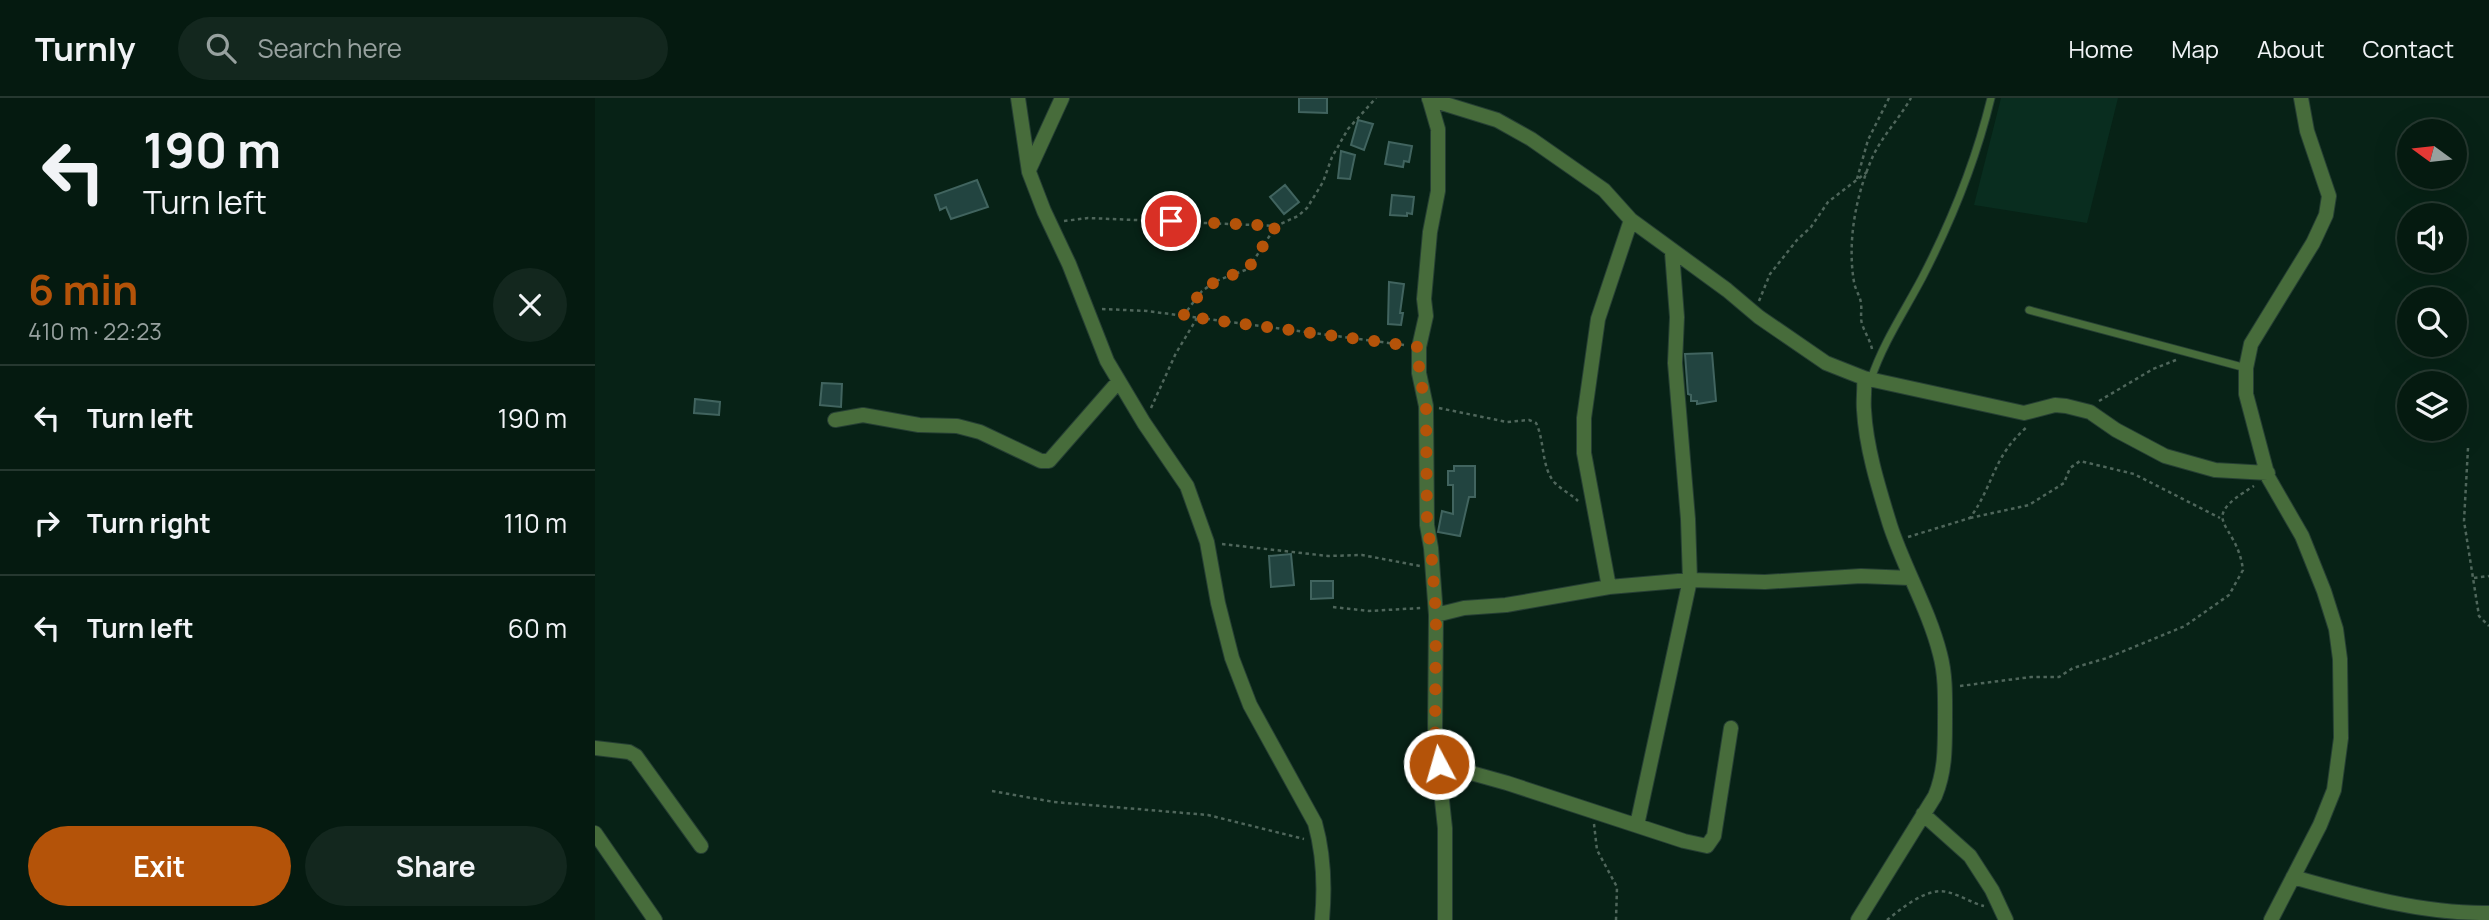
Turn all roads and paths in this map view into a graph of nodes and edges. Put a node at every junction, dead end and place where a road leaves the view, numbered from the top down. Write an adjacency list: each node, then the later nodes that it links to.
1 (1018, 98): 9 (street)
2 (1062, 98): 9 (street)
3 (1376, 98): 14 (path)
4 (1889, 98): 11 (path)
5 (1910, 98): 10 (path)
6 (1991, 98): 23 (lane)
7 (2301, 98): 24 (street)
8 (1429, 99): 12 (street); 21 (street)
9 (1029, 172): 13 (street)
10 (1867, 172): 11 (path); 23 (path)
11 (1857, 179): 18 (path)
12 (1631, 220): 15 (street); 36 (street)
13 (1050, 224): 14 (path); 16 (street)
14 (1276, 226): 19 (path)
15 (1672, 252): 18 (street); 43 (street)
16 (1088, 309): 19 (path); 26 (street)
17 (2029, 310): 22 (lane)
18 (1753, 313): 25 (street)
19 (1183, 316): 20 (path)
20 (1196, 318): 21 (path); 31 (path)
21 (1419, 347): 27 (street)
22 (2189, 354): 24 (lane); 28 (path)
23 (1876, 362): 25 (lane)
24 (2246, 368): 33 (street)
25 (1868, 379): 29 (street); 38 (street)
26 (1118, 382): 30 (street); 31 (street)
27 (1426, 406): 36 (path); 39 (street)
28 (2076, 408): 29 (street); 33 (street)
29 (2045, 409): 35 (path)
30 (835, 420)
31 (1144, 423): 37 (street)
32 (2468, 448): 42 (path)
33 (2268, 475): 34 (path); 59 (street)
34 (2222, 518): 35 (path); 48 (path)
35 (1970, 519): 38 (path)
36 (1596, 520): 44 (street)
37 (1207, 542): 39 (path); 57 (street)
38 (1899, 544): 41 (street)
39 (1433, 570): 46 (street)
40 (2489, 576): 42 (path)
41 (1910, 578): 43 (street); 48 (street)
42 (2474, 578): 47 (path)
43 (1690, 580): 44 (street); 55 (street)
44 (1609, 587): 46 (street)
45 (1333, 607): 46 (path)
46 (1435, 611): 51 (street)
47 (2489, 626)
48 (1945, 687): 54 (street)
49 (1731, 728): 55 (street)
50 (595, 748): 58 (street)
51 (1439, 764): 53 (street); 64 (street)
52 (992, 791): 57 (path)
53 (1593, 811): 55 (street); 65 (path)
54 (1923, 814): 61 (street); 66 (street)
55 (1637, 825)
56 (595, 833): 62 (street)
57 (1320, 844): 63 (street)
58 (701, 846)
59 (2293, 877): 60 (street); 68 (street)
60 (2489, 913)
61 (2003, 915): 67 (path)
62 (655, 920)
63 (1322, 920)
64 (1445, 920)
65 (1616, 920)
66 (1858, 920)
67 (1888, 920)
68 (2271, 920)

